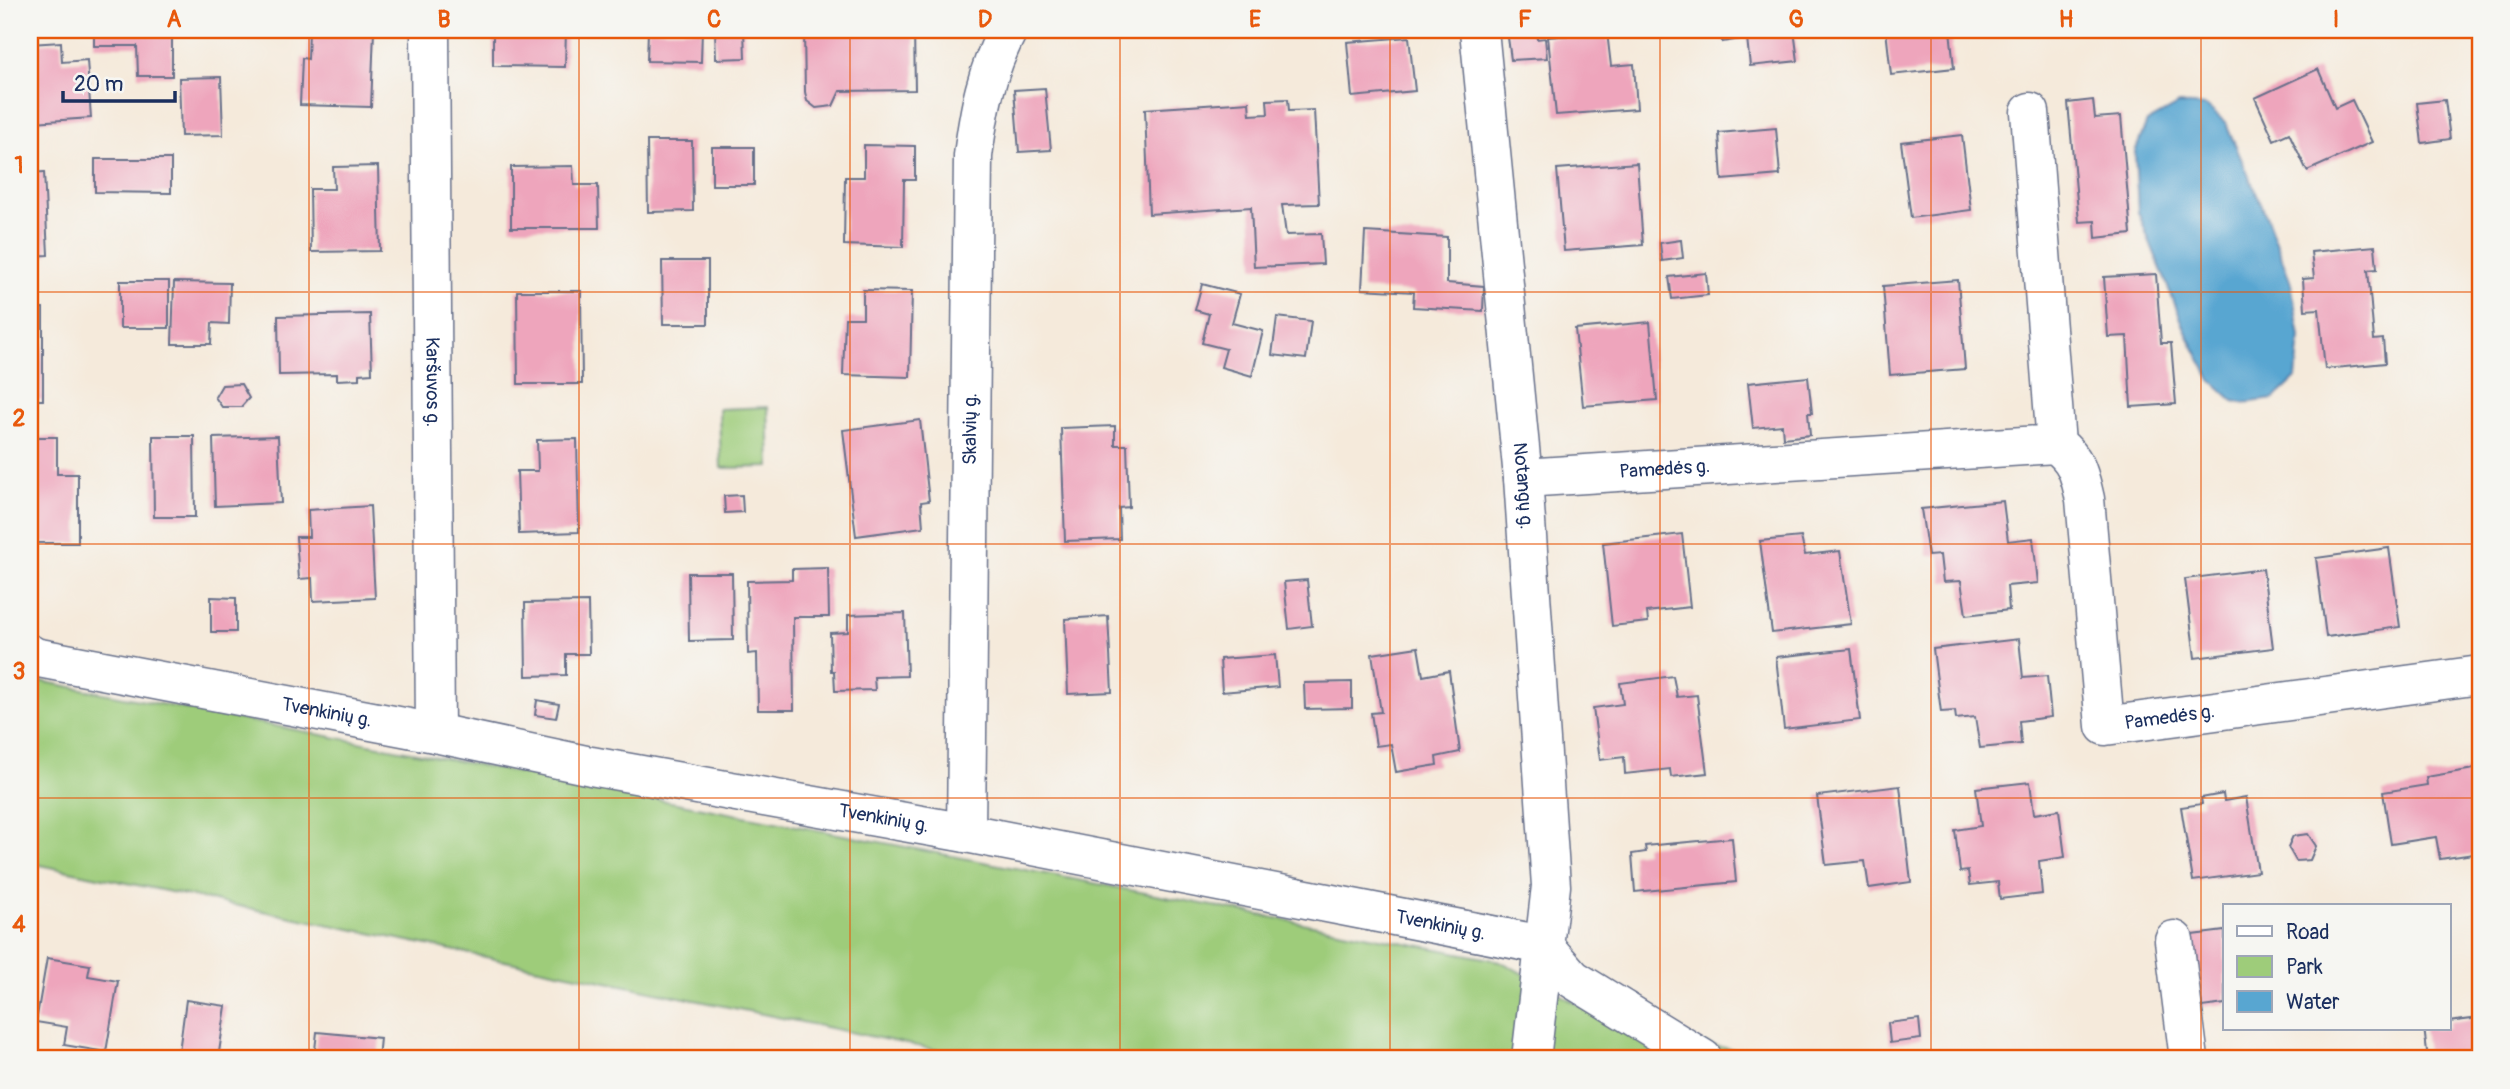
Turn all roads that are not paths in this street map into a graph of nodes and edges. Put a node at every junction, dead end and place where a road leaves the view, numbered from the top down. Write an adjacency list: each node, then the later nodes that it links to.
1 (430, 30): 9 (street, Karšuvos g.)
2 (1008, 30): 10 (street, Skalvių g.)
3 (1479, 30): 6 (street, Notangų g.)
4 (2030, 112): 5 (street)
5 (2056, 444): 6 (street, Pamedės g.); 8 (street, Pamedės g.)
6 (1522, 478): 12 (street, Notangų g.)
7 (30, 654): 9 (street, Tvenkinių g.)
8 (2480, 675)
9 (435, 733): 10 (street, Tvenkinių g.)
10 (966, 833): 12 (street, Tvenkinių g.)
11 (2174, 940): 15 (street)
12 (1543, 945): 13 (street, Notangų g.); 14 (street)
13 (1531, 1059)
14 (1703, 1059)
15 (2189, 1059)

